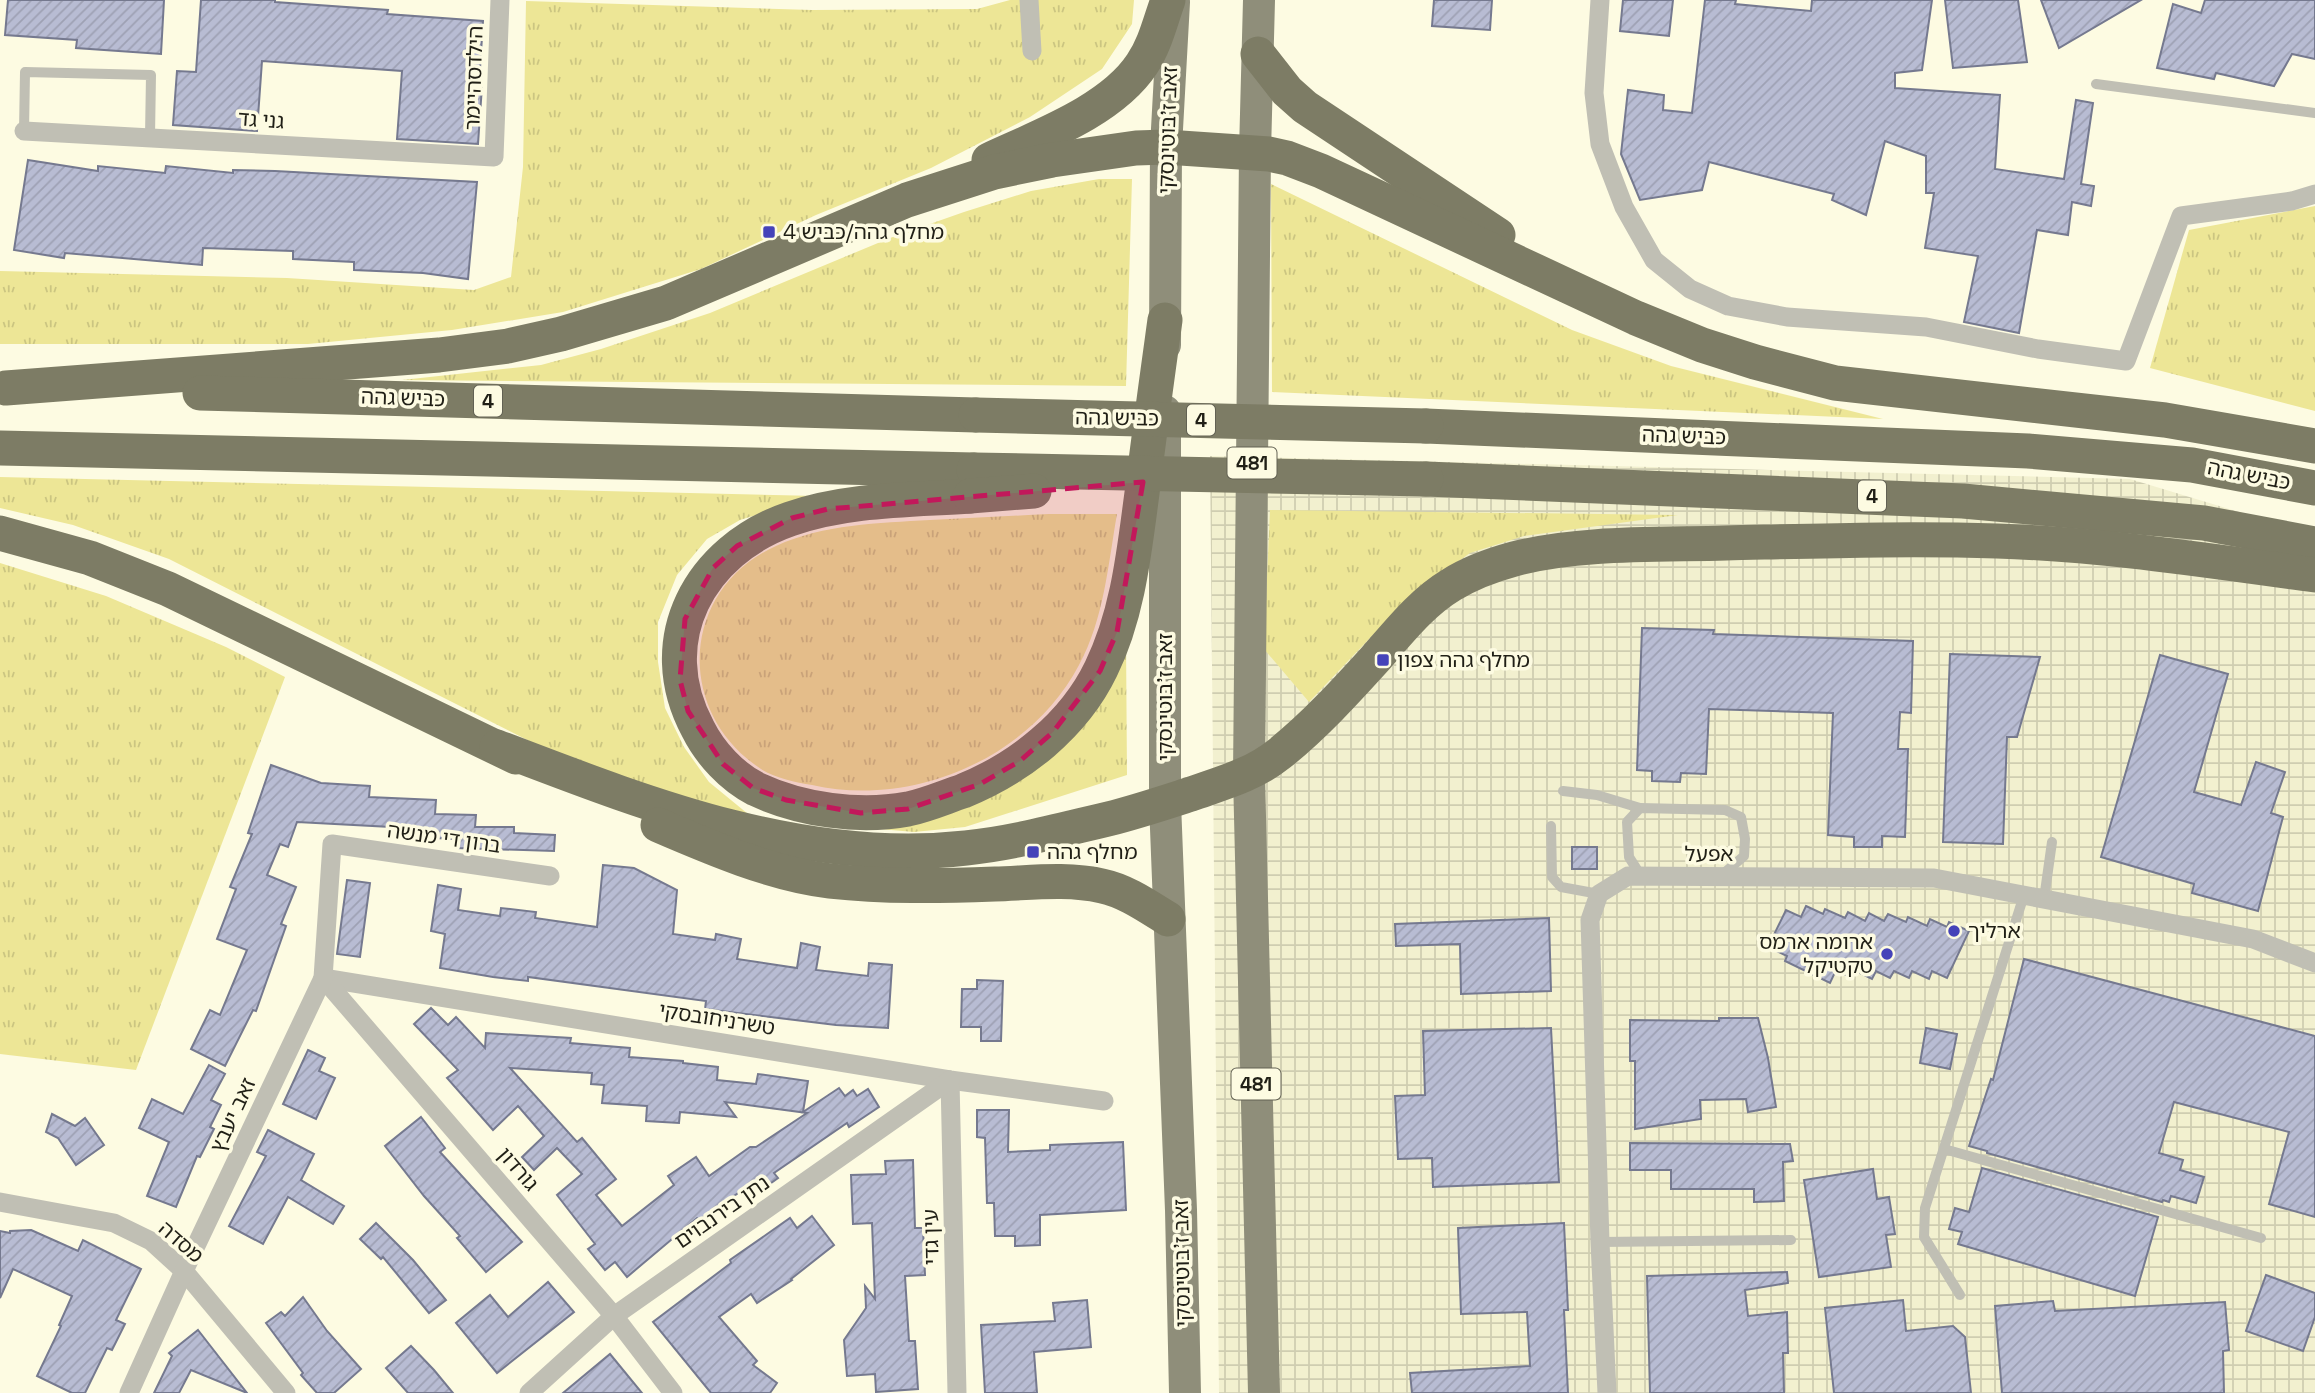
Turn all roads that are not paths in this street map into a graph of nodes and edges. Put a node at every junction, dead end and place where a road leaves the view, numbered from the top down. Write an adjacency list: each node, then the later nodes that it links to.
1 (500, 0): 15 (street, הילדסהיימר)
2 (1029, 0): 7 (street)
3 (1168, 0): 17 (highway)
4 (1174, 0): 13 (main road, זאב ז'בוטינסקי)
5 (1259, 0): 8 (main road, 481)
6 (1600, 0): 16 (street)
7 (1032, 51)
8 (1258, 54): 14 (main road, 481); 18 (highway)
9 (2096, 84): 10 (lane)
10 (2315, 113)
11 (24, 131): 12 (street, גני גד); 12 (lane)
12 (150, 136): 15 (street, גני גד)
13 (1166, 147): 14 (highway); 17 (highway); 19 (main road, זאב ז'בוטינסקי)
14 (1255, 152): 18 (highway); 29 (main road, 481)
15 (494, 157)
16 (2315, 194)
17 (907, 200): 20 (highway)
18 (1588, 295): 21 (highway)
19 (1165, 320): 23 (highway); 31 (main road, זאב ז'בוטינסקי)
20 (3, 388): 24 (highway, כביש גהה / 4, bridge)
21 (2315, 446)
22 (0, 448): 23 (highway, 4)
23 (972, 483): 26 (highway, 4, bridge)
24 (2315, 488)
25 (0, 533): 28 (highway)
26 (2315, 544)
27 (2315, 575): 29 (highway)
28 (496, 747): 31 (highway); 42 (highway)
29 (1249, 775): 31 (highway); 61 (main road, 481)
30 (1563, 791): 32 (lane)
31 (1165, 803): 42 (main road, זאב ז'בוטינסקי)
32 (1640, 808): 37 (lane); 38 (lane)
33 (1551, 826): 39 (lane)
34 (2052, 842): 41 (lane)
35 (331, 845): 36 (street, ברון די מנשה); 44 (street, זאב יעבץ)
36 (550, 876)
37 (1641, 876): 38 (street, אפעל); 39 (street, אפעל)
38 (1720, 876): 40 (street, אפעל)
39 (1598, 894): 51 (street)
40 (2024, 895): 41 (street, אפעל); 47 (lane)
41 (2044, 899): 43 (street, אפעל)
42 (1168, 919): 60 (main road, זאב ז'בוטינסקי)
43 (2315, 962)
44 (323, 978): 45 (street, טשרניחובסקי); 52 (street, זאב יעבץ); 54 (street, גורדון)
45 (950, 1080): 46 (street, טשרניחובסקי); 54 (street, נתן בירנבוים); 59 (street, עין גדי)
46 (1104, 1101)
47 (1944, 1149): 49 (lane); 53 (lane)
48 (0, 1202): 52 (street, מסדה)
49 (2261, 1238)
50 (1791, 1240): 51 (lane)
51 (1600, 1242): 62 (street)
52 (184, 1270): 55 (street, זאב יעבץ); 56 (street, מסדה)
53 (1960, 1295)
54 (614, 1316): 57 (street, נתן בירנבוים); 58 (street, גורדון)
55 (129, 1393)
56 (286, 1393)
57 (529, 1393)
58 (673, 1393)
59 (957, 1393)
60 (1185, 1393)
61 (1264, 1393)
62 (1607, 1393)

